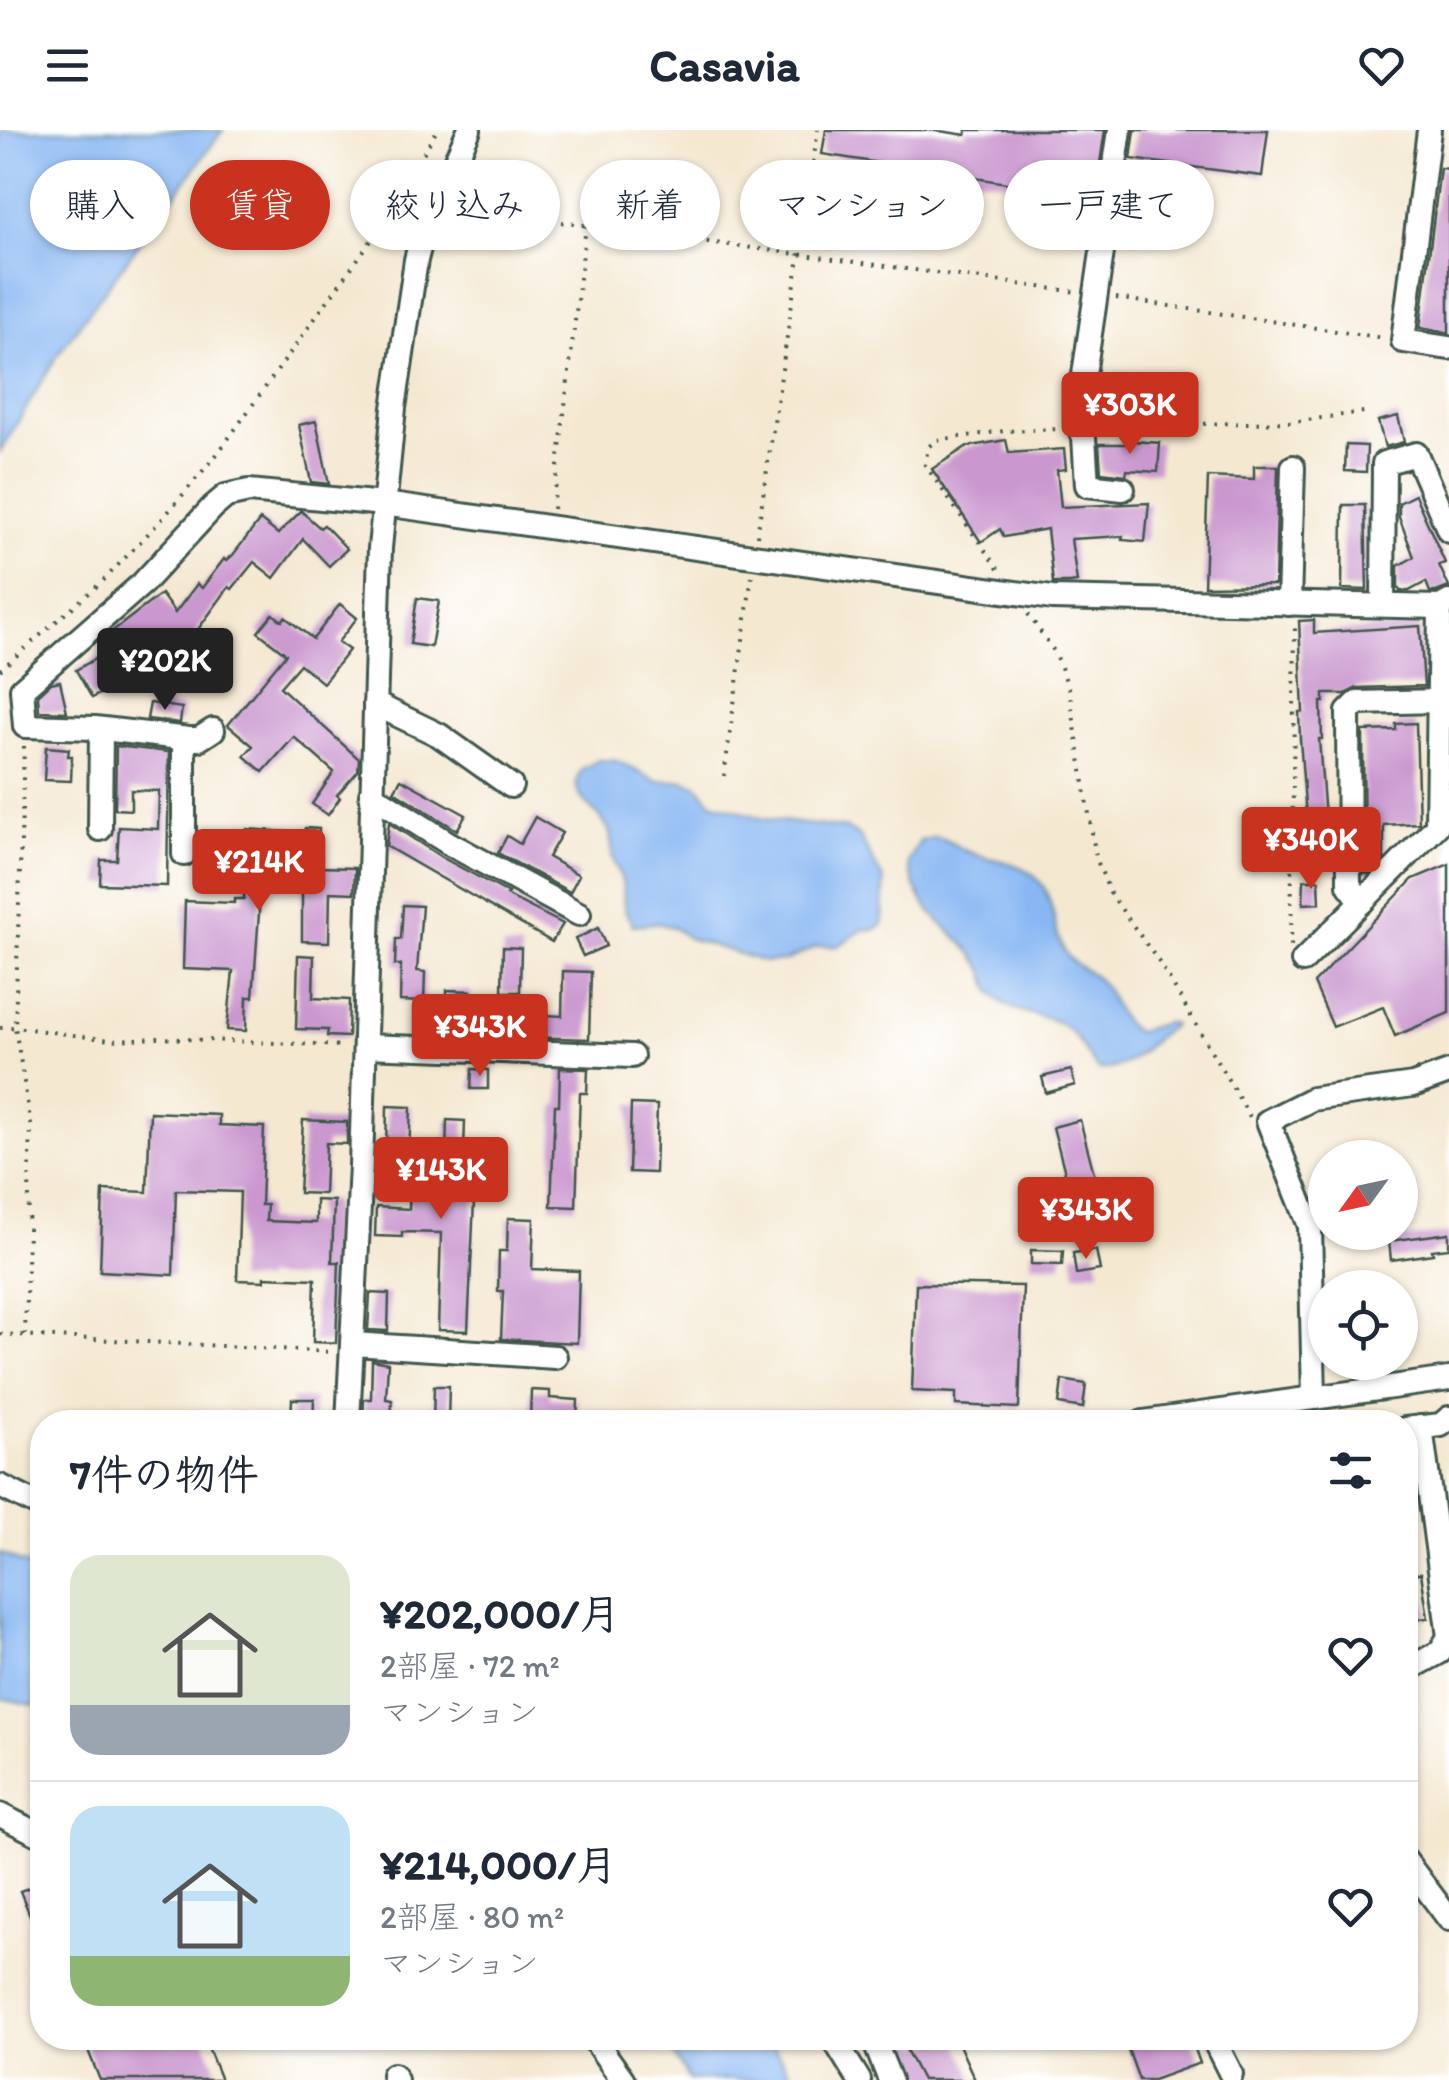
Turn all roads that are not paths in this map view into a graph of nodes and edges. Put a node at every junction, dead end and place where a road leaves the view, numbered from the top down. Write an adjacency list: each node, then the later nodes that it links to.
1 (469, 130): 7 (street)
2 (1120, 130): 6 (street)
3 (1435, 137): 4 (street)
4 (1449, 348)
5 (1293, 467): 9 (street)
6 (1123, 489)
7 (384, 504): 9 (street); 13 (street); 14 (street)
8 (1449, 531): 10 (street)
9 (1292, 604): 10 (street)
10 (1383, 604): 11 (street)
11 (1445, 605): 12 (street)
12 (1440, 701): 21 (street); 21 (street)
13 (375, 704): 17 (street); 18 (street)
14 (101, 729): 16 (street); 19 (street)
15 (213, 730): 16 (street)
16 (184, 738): 20 (street)
17 (511, 786)
18 (371, 794): 22 (street); 24 (street)
19 (100, 829)
20 (184, 854)
21 (1362, 902): 23 (street)
22 (579, 914)
23 (1303, 961)
24 (365, 1046): 25 (street); 27 (street)
25 (632, 1056)
26 (1449, 1072): 30 (street)
27 (352, 1350): 28 (street); 31 (street)
28 (556, 1356)
29 (1449, 1379): 30 (street)
30 (1314, 1398): 32 (street)
31 (349, 1410)
32 (1228, 1410)
33 (1449, 1418): 34 (street)
34 (1418, 1427)
35 (1418, 1452): 38 (street)
36 (0, 1486): 37 (street)
37 (30, 1501)
38 (1446, 1587): 39 (street)
39 (1418, 1664)
40 (0, 1815): 41 (street)
41 (30, 1830)
42 (1418, 1877): 43 (street)
43 (1449, 1919)
44 (601, 2050): 49 (street)
45 (840, 2050): 50 (street)
46 (878, 2050): 51 (street)
47 (1220, 2050): 48 (street)
48 (1232, 2074)
49 (622, 2080)
50 (859, 2080)
51 (890, 2080)

